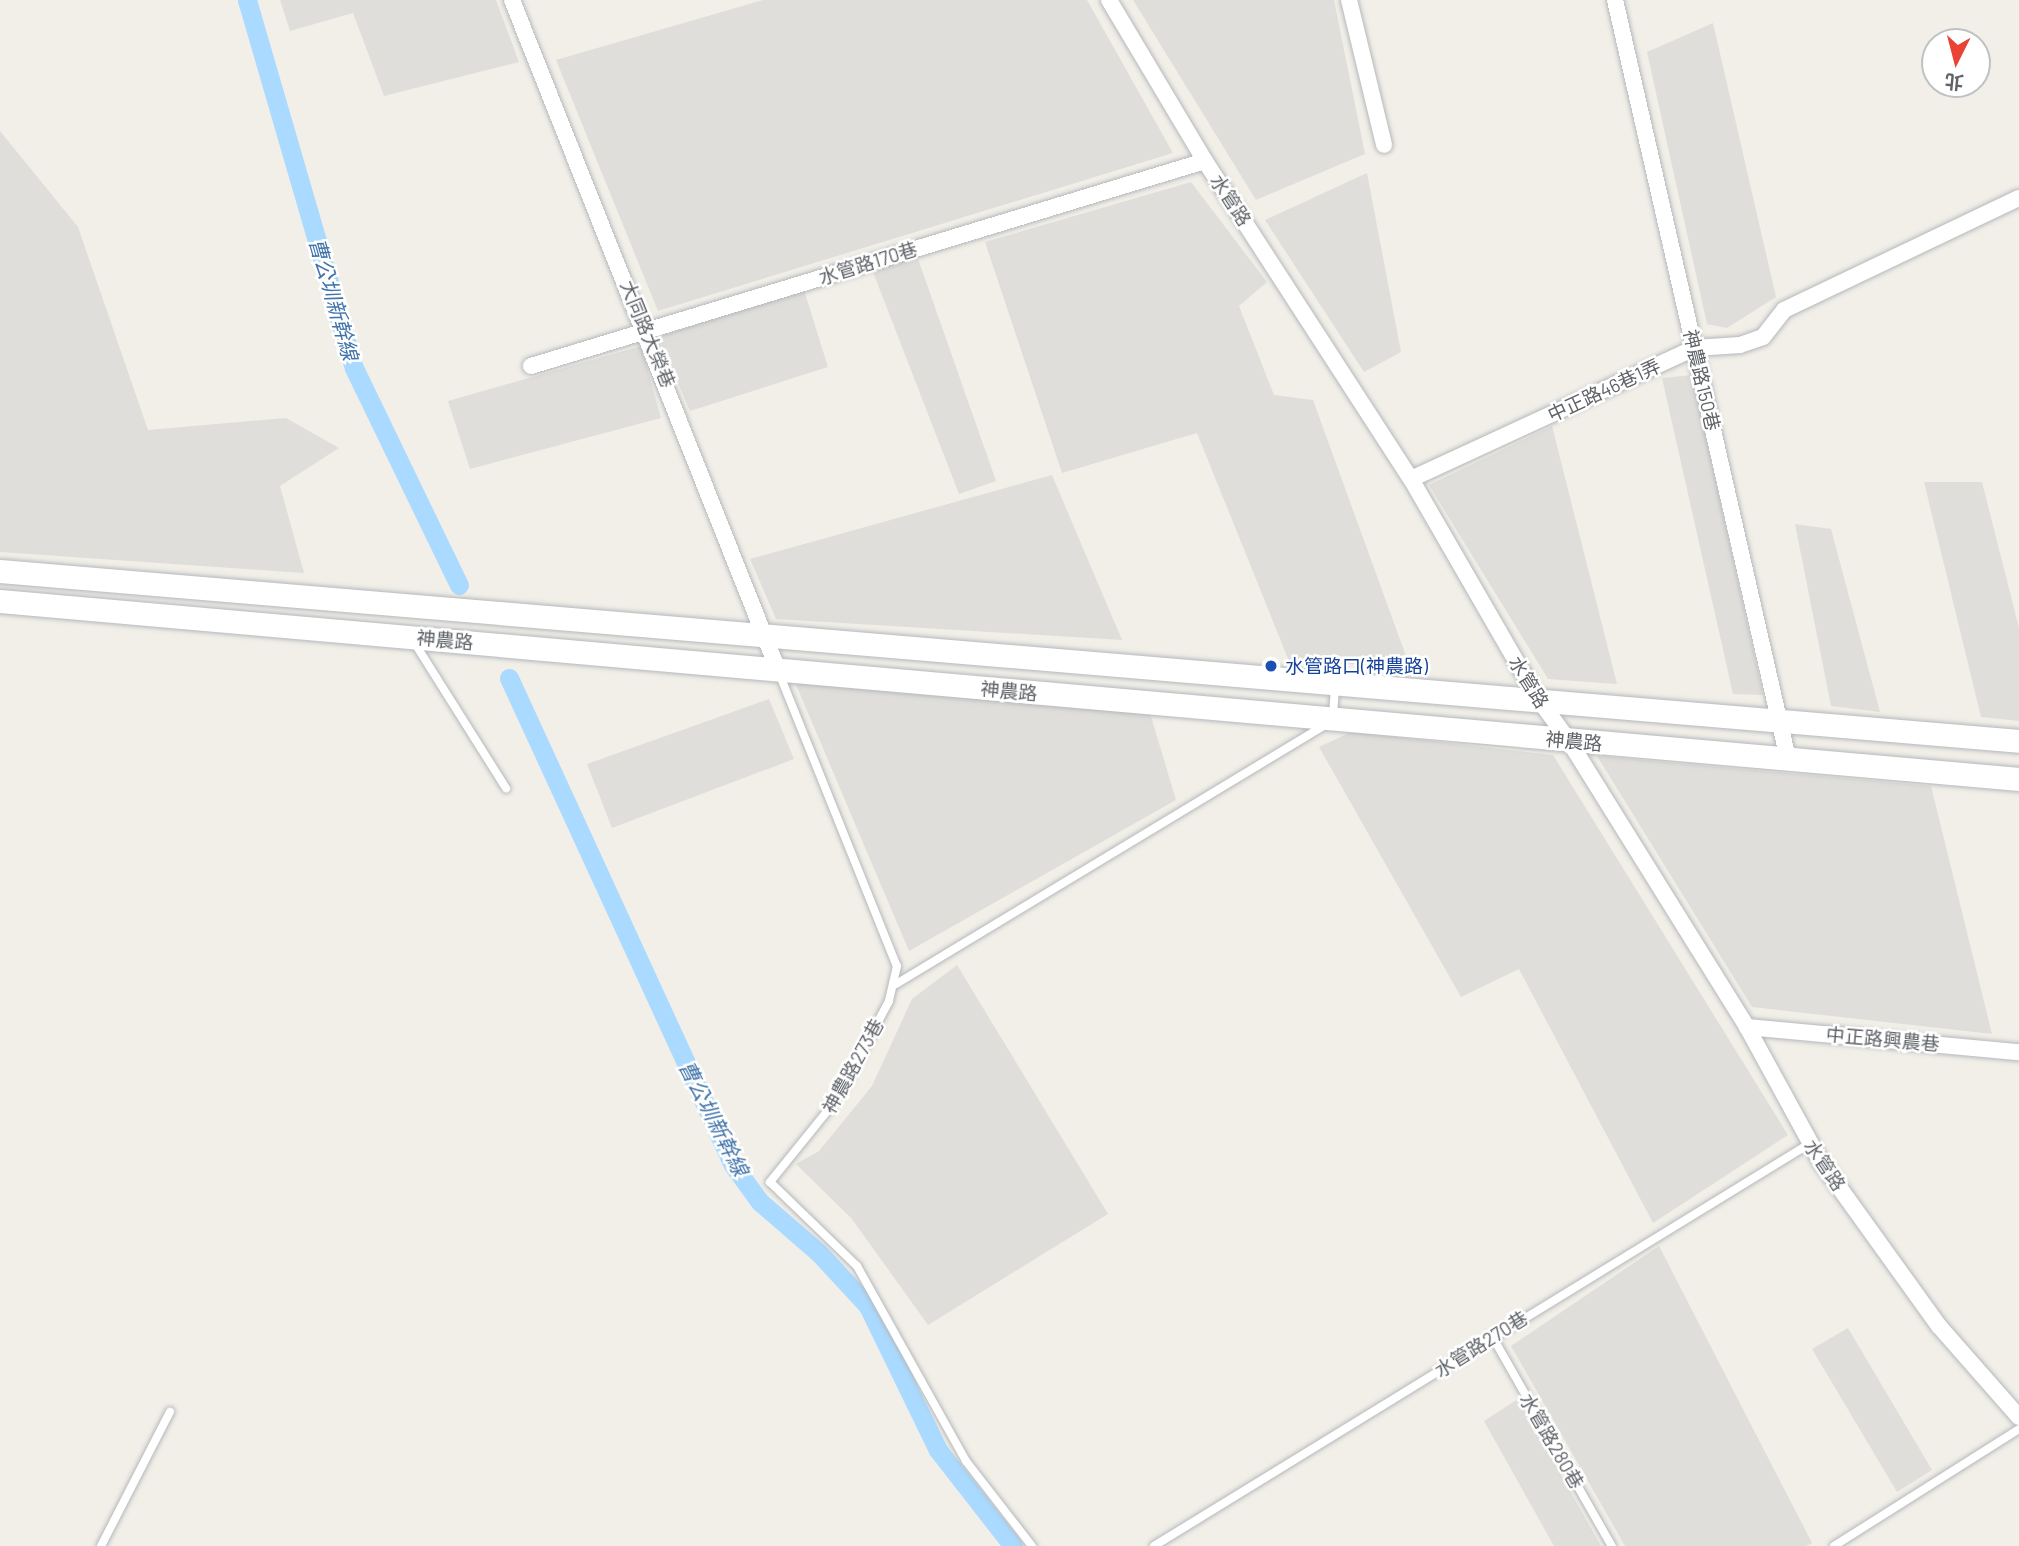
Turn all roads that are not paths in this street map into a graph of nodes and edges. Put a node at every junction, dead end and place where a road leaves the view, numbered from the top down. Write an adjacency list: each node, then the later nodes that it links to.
1 (512, 0): 8 (street, 大同路大榮巷)
2 (1109, 0): 6 (street, 水管路)
3 (1349, 0): 5 (street)
4 (1615, 0): 9 (street, 神農路150巷)
5 (1384, 145)
6 (1205, 161): 8 (street, 水管路170巷); 11 (street, 水管路)
7 (2019, 198): 9 (street, 中正路46巷1弄)
8 (647, 331): 10 (street, 水管路170巷); 14 (street, 大同路大榮巷)
9 (1695, 348): 11 (street, 中正路46巷1弄); 19 (street, 神農路150巷)
10 (531, 366)
11 (1411, 479): 18 (street, 水管路)
12 (0, 571): 14 (street, 神農路)
13 (0, 601): 15 (street, 神農路)
14 (764, 635): 16 (street, 大同路大榮巷); 17 (street, 神農路)
15 (411, 637): 16 (street, 神農路); 25 (lane)
16 (778, 670): 20 (street, 神農路); 26 (lane)
17 (1336, 681): 18 (street, 神農路); 20 (lane)
18 (1537, 697): 19 (street, 神農路); 21 (street, 水管路)
19 (1779, 719): 22 (street, 神農路); 23 (street, 神農路150巷)
20 (1333, 720): 21 (street, 神農路); 26 (lane)
21 (1569, 741): 23 (street, 神農路); 27 (street, 水管路)
22 (2019, 741)
23 (1788, 759): 24 (street, 神農路)
24 (2019, 779)
25 (506, 788)
26 (896, 984): 35 (lane, 神農路273巷)
27 (1747, 1027): 28 (street, 中正路興農巷); 29 (street, 水管路)
28 (2019, 1052)
29 (1809, 1144): 30 (lane, 水管路270巷); 32 (street, 水管路)
30 (1492, 1336): 36 (lane, 水管路270巷); 37 (lane, 水管路280巷)
31 (170, 1412): 34 (lane)
32 (2019, 1417)
33 (2019, 1429): 38 (lane)
34 (101, 1546)
35 (1032, 1546)
36 (1154, 1546)
37 (1612, 1546)
38 (1834, 1546)

